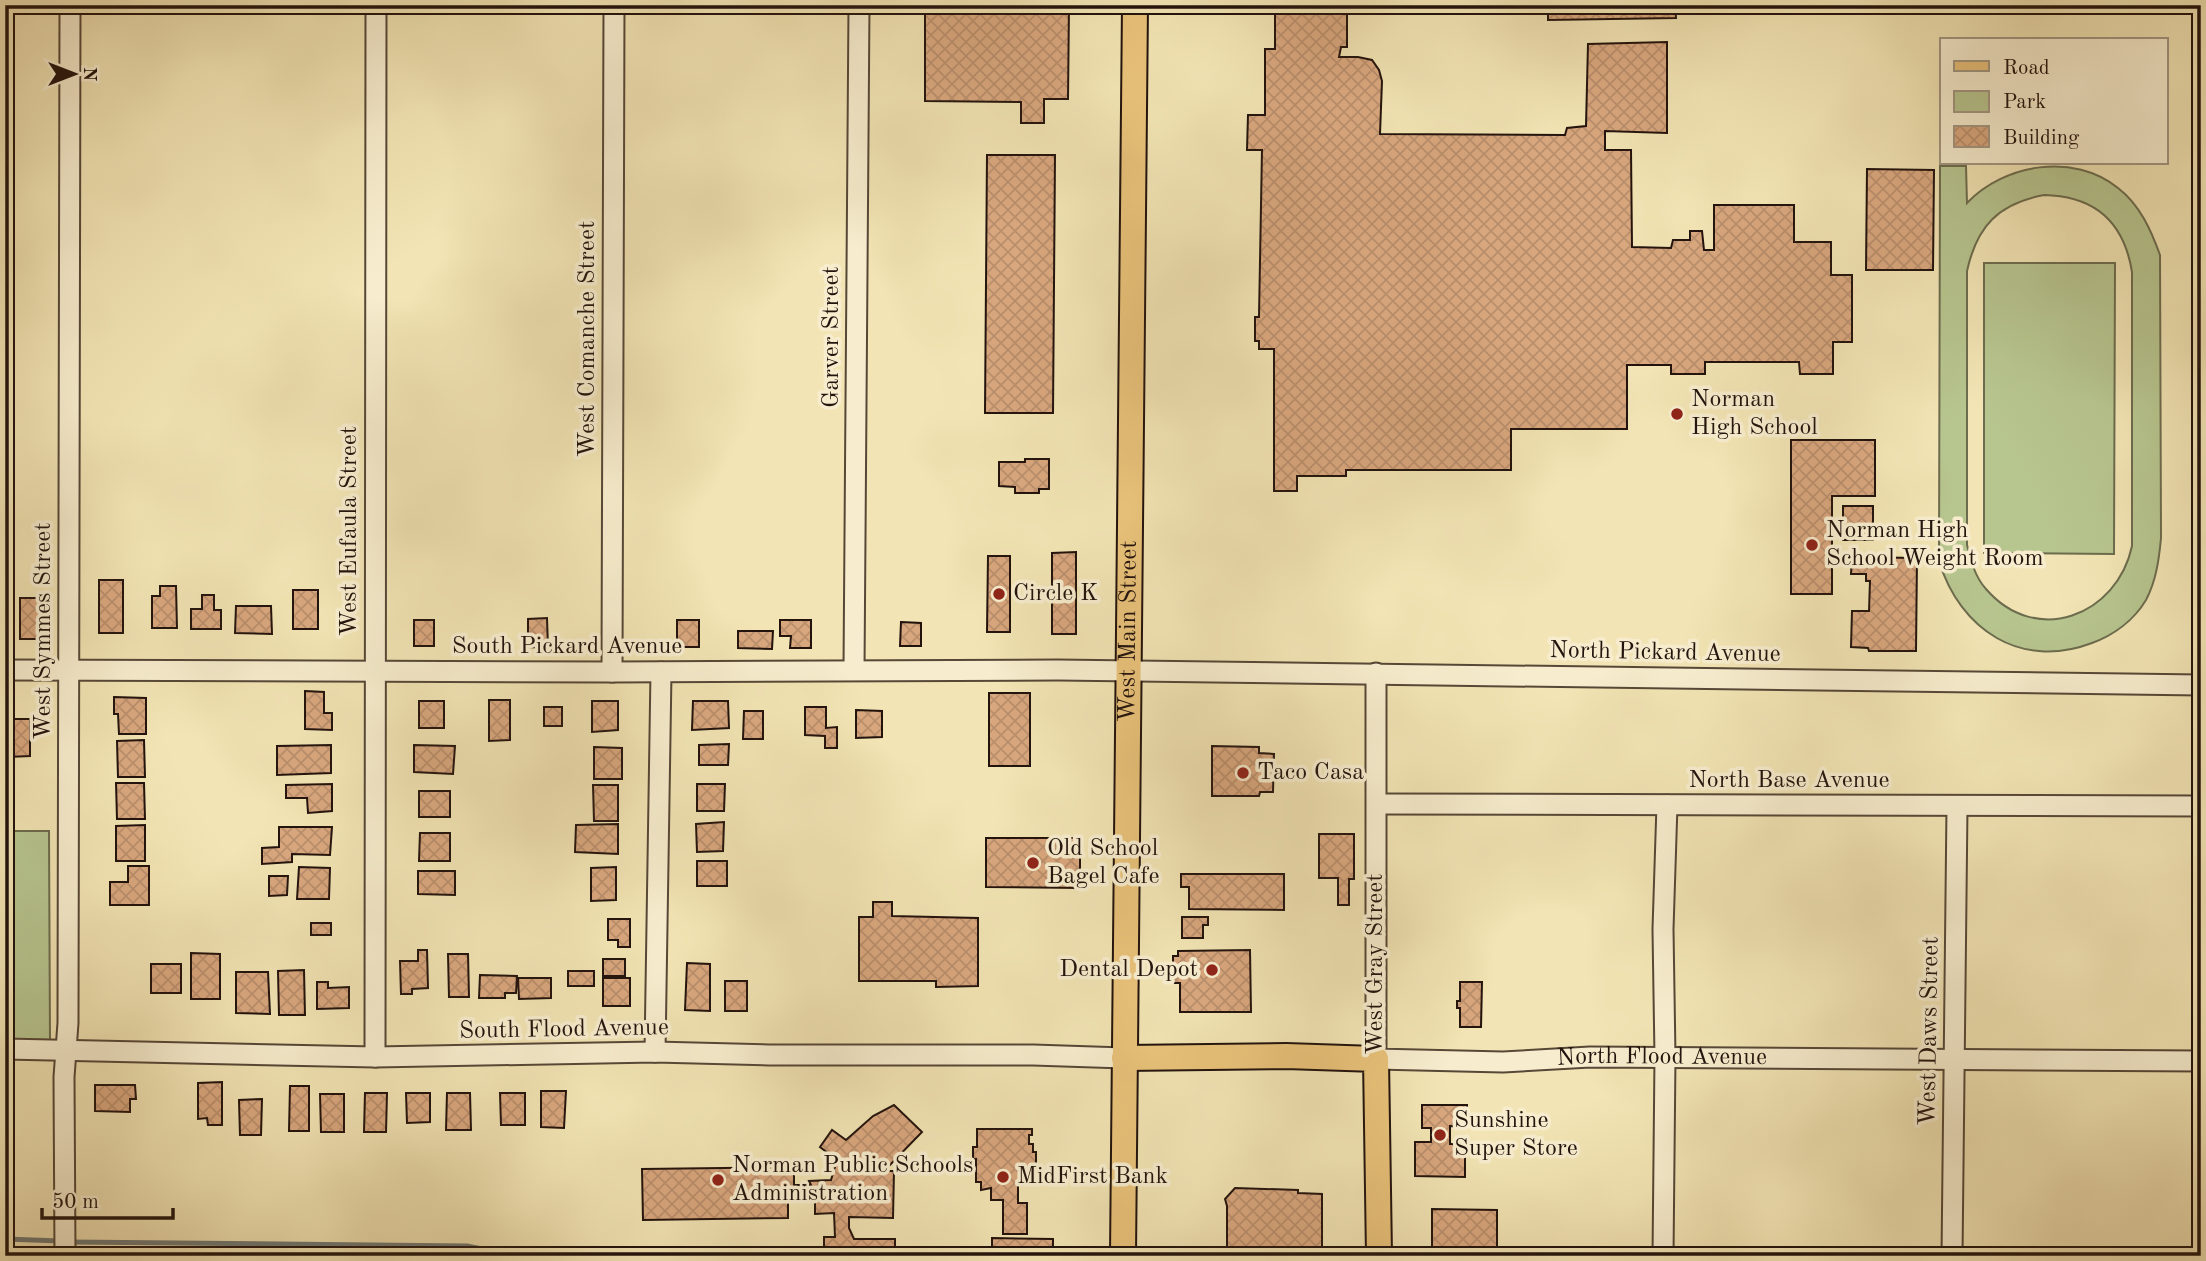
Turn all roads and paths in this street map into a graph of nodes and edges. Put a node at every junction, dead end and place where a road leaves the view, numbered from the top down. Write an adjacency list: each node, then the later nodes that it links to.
1 (70, 5): 6 (street, West Symmes Street)
2 (376, 5): 9 (street, West Eufaula Street)
3 (614, 5): 12 (street, West Comanche Street)
4 (859, 5): 7 (street, Garver Street)
5 (1135, 5): 10 (main road, West Main Street)
6 (69, 669): 8 (street, South Pickard Avenue); 9 (street, South Pickard Avenue); 20 (street, West Symmes Street)
7 (854, 669): 10 (street, South Pickard Avenue); 11 (street, South Pickard Avenue)
8 (5, 670)
9 (374, 670): 12 (street, South Pickard Avenue); 22 (street, West Eufaula Street)
10 (1128, 671): 13 (street, North Pickard Avenue); 24 (main road, West Main Street)
11 (662, 672): 12 (street, South Pickard Avenue); 21 (street)
12 (612, 673)
13 (1376, 673): 14 (street, North Pickard Avenue); 15 (street, West Gray Street)
14 (2201, 685)
15 (1377, 804): 16 (street, North Base Avenue); 25 (street, West Gray Street)
16 (1667, 805): 18 (street, North Base Avenue); 23 (street)
17 (2201, 806): 18 (street, North Base Avenue)
18 (1957, 807): 26 (street, West Daws Street)
19 (5, 1049): 20 (street, South Flood Avenue)
20 (66, 1049): 22 (street, South Flood Avenue); 28 (street, West Symmes Street)
21 (655, 1052): 22 (street, South Flood Avenue); 24 (street, South Flood Avenue)
22 (375, 1057)
23 (1665, 1057): 25 (street, North Flood Avenue); 26 (street, North Flood Avenue); 31 (street)
24 (1124, 1058): 25 (main road, North Flood Avenue); 29 (main road, West Main Street)
25 (1376, 1059): 30 (main road, West Gray Street)
26 (1954, 1060): 27 (street, North Flood Avenue); 32 (street, West Daws Street)
27 (2201, 1061)
28 (65, 1256)
29 (1123, 1256)
30 (1379, 1256)
31 (1663, 1256)
32 (1952, 1256)

